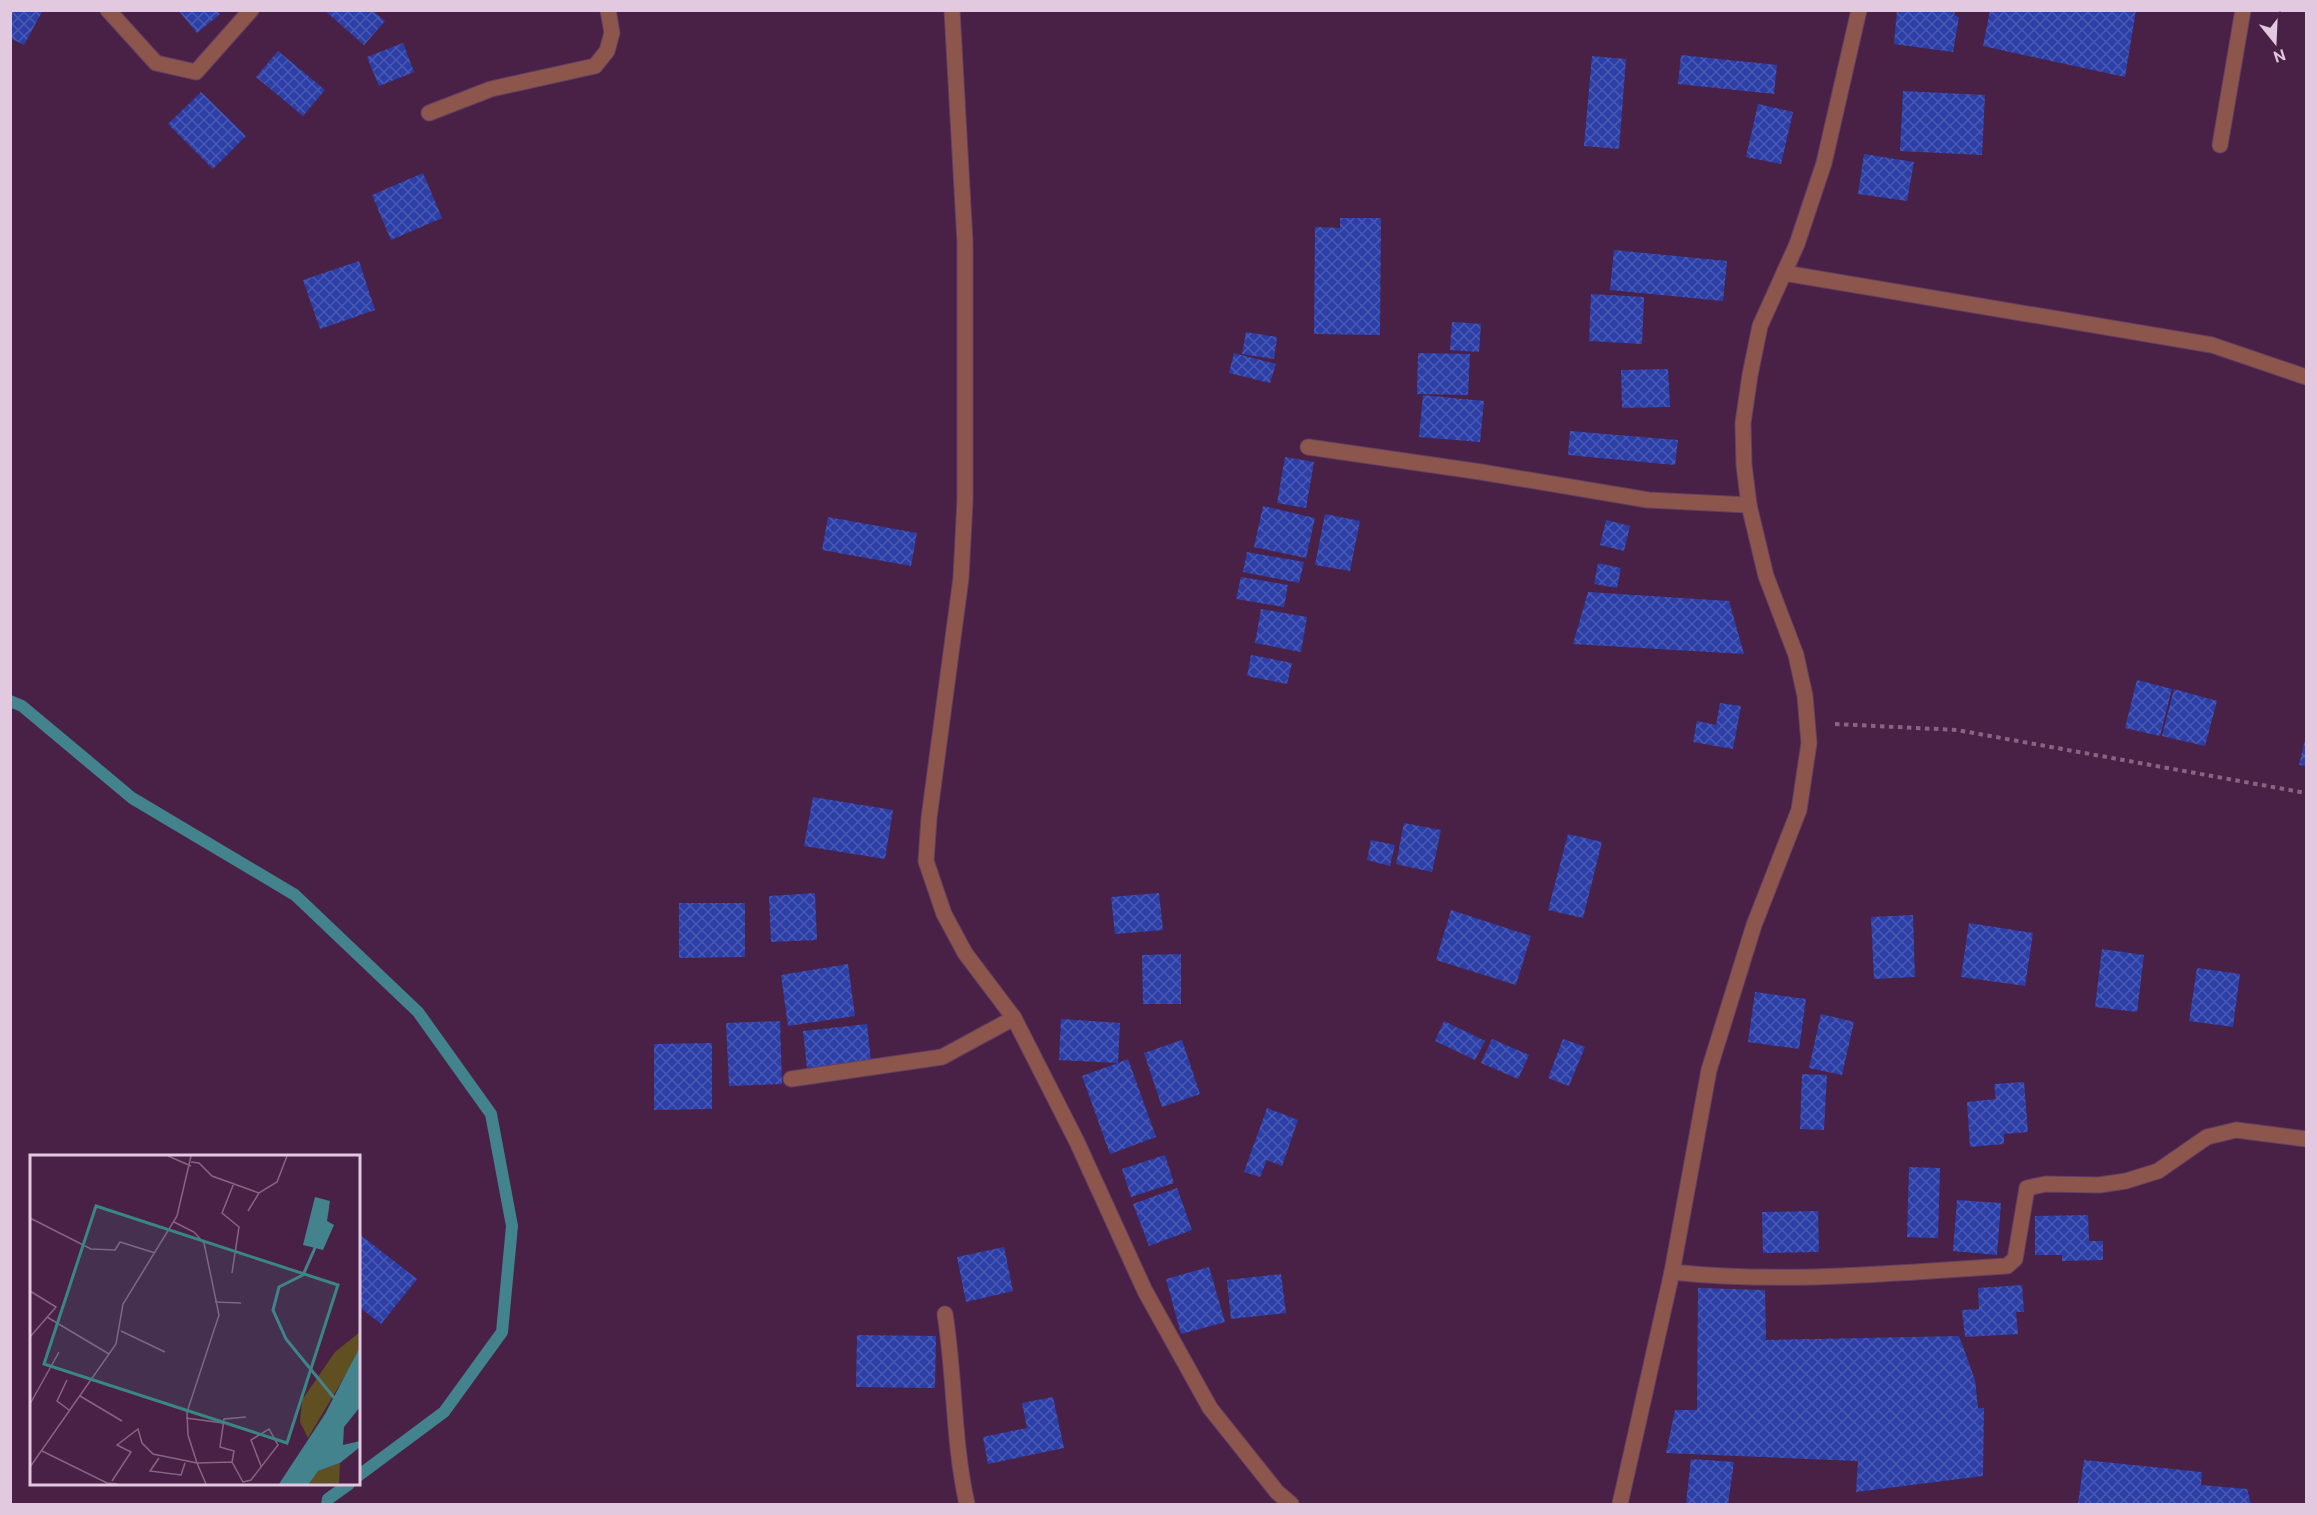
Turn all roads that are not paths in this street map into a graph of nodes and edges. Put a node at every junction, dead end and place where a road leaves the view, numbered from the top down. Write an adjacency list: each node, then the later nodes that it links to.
1 (108, 10): 2 (street)
2 (251, 10)
3 (608, 10): 7 (street)
4 (952, 10): 13 (street)
5 (1859, 10): 9 (street)
6 (2243, 10): 8 (street)
7 (429, 112)
8 (2220, 146)
9 (1784, 273): 10 (street); 12 (street)
10 (2307, 377)
11 (1308, 447): 12 (street)
12 (1749, 505): 16 (street)
13 (1014, 1018): 14 (street); 19 (street)
14 (791, 1079)
15 (2307, 1139): 16 (street)
16 (1672, 1272): 20 (street)
17 (945, 1314): 18 (street)
18 (967, 1504)
19 (1291, 1504)
20 (1620, 1504)

